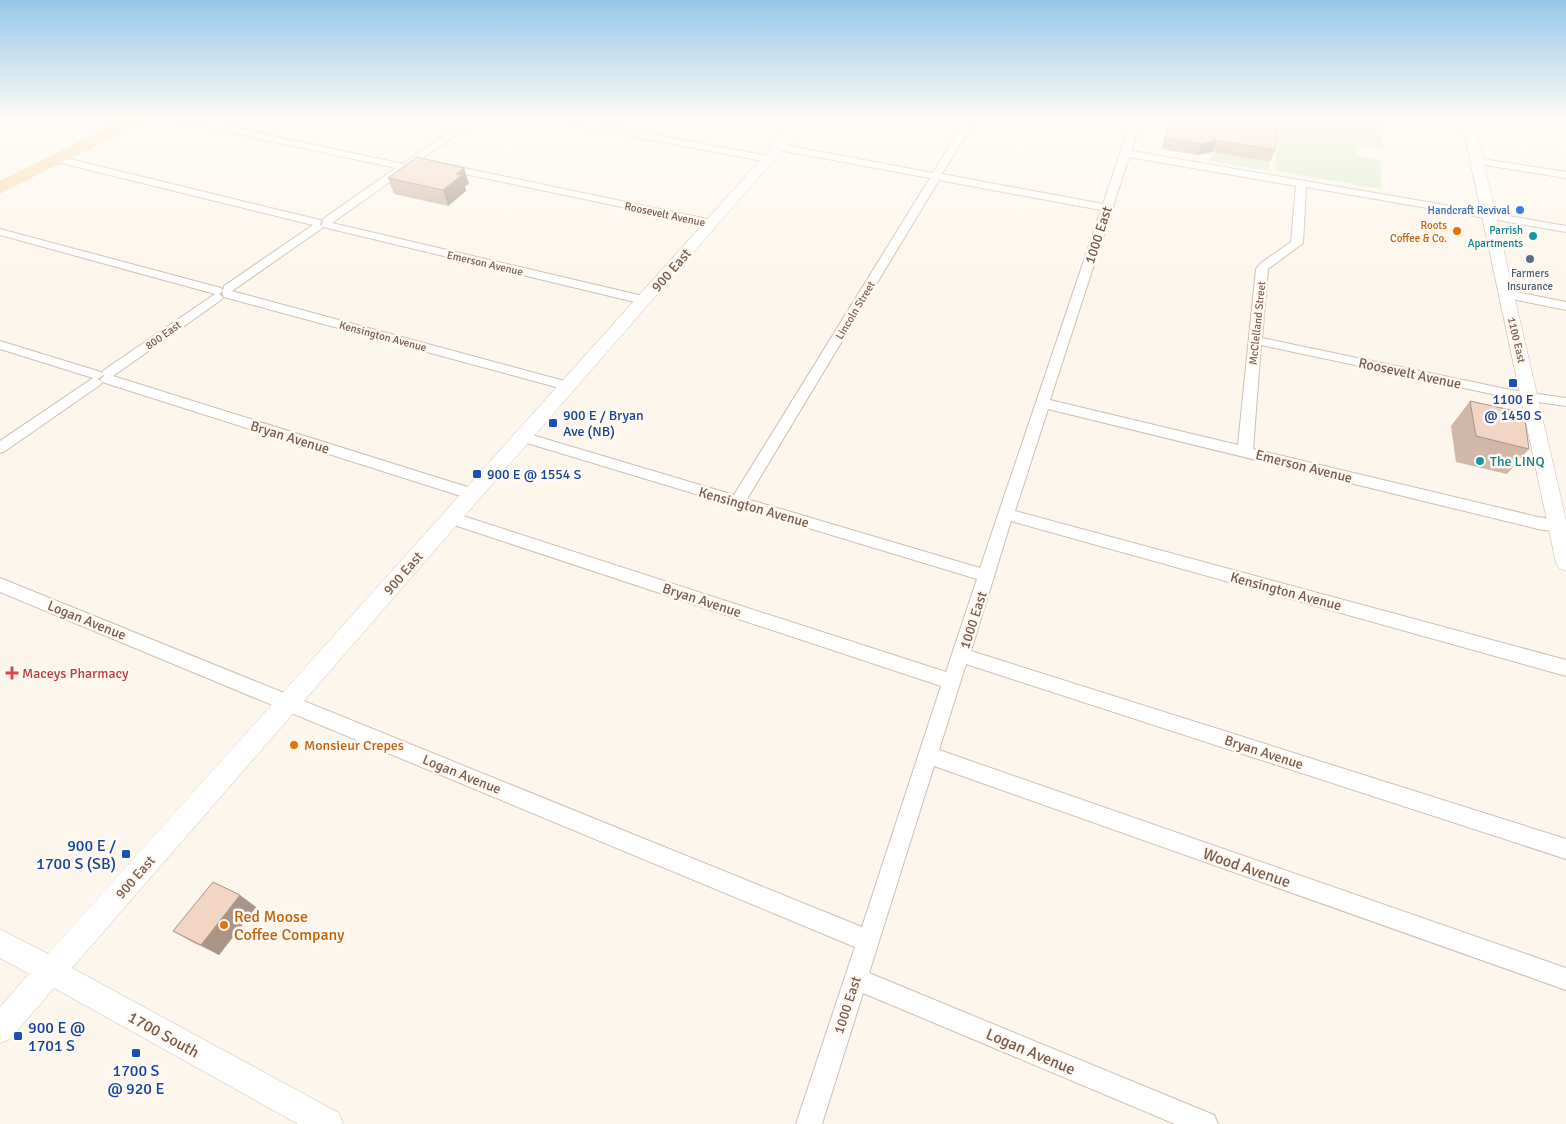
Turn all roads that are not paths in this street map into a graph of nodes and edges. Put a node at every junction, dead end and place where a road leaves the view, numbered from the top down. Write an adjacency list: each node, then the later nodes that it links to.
1 (15, 169): 15 (main road)
2 (36, 169): 17 (main road)
3 (100, 169): 21 (street, Emerson Avenue)
4 (400, 169): 21 (street, 800 East)
5 (457, 169): 20 (street, Roosevelt Avenue)
6 (759, 169): 20 (street, 900 East)
7 (901, 169): 14 (street)
8 (940, 169): 14 (street, Lincoln Street)
9 (1120, 169): 18 (street, 1000 East)
10 (1225, 169): 16 (street)
11 (1479, 169): 19 (street, 1100 East)
12 (1531, 169): 13 (street)
13 (1566, 175)
14 (936, 176): 18 (street); 39 (street, Lincoln Street)
15 (0, 177)
16 (1301, 183): 19 (street); 28 (street, McClelland Street)
17 (0, 188)
18 (1107, 208): 34 (street, 1000 East)
19 (1489, 216): 22 (street); 25 (street, 1100 East)
20 (712, 223): 26 (street, 900 East)
21 (322, 224): 24 (street, 800 East); 26 (street, Emerson Avenue)
22 (1566, 229)
23 (0, 232): 24 (street, Kensington Avenue)
24 (222, 293): 30 (street, 800 East); 31 (street, Kensington Avenue)
25 (1506, 294): 27 (street); 32 (street, 1100 East)
26 (643, 300): 31 (street, 900 East)
27 (1566, 306)
28 (1255, 340): 32 (street, Roosevelt Avenue); 37 (street, McClelland Street)
29 (0, 345): 30 (street, Bryan Avenue)
30 (102, 377): 36 (street, 800 East); 38 (street, Bryan Avenue)
31 (568, 386): 35 (street, 900 East)
32 (1529, 396): 33 (street, Roosevelt Avenue); 42 (street, 1100 East)
33 (1566, 402)
34 (1043, 403): 37 (street, Emerson Avenue); 40 (street, 1000 East)
35 (522, 438): 38 (street, 900 East); 39 (street, Kensington Avenue)
36 (0, 448)
37 (1244, 452): 42 (street, Emerson Avenue)
38 (472, 494): 41 (street, 900 East)
39 (737, 502): 44 (street, Kensington Avenue)
40 (1006, 514): 44 (street, 1000 East); 47 (street, Kensington Avenue)
41 (451, 518): 48 (street, Bryan Avenue); 49 (street, 900 East)
42 (1562, 527): 43 (street, 1100 East)
43 (1566, 563)
44 (987, 576): 46 (street, 1000 East)
45 (0, 585): 49 (street, Logan Avenue)
46 (961, 655): 48 (street, 1000 East); 51 (street, Bryan Avenue)
47 (1566, 668)
48 (953, 682): 50 (street, 1000 East)
49 (288, 703): 52 (street, Logan Avenue); 54 (street, 900 East)
50 (929, 755): 52 (street, 1000 East); 56 (street, Wood Avenue)
51 (1566, 849)
52 (868, 941): 55 (street, 1000 East)
53 (0, 943): 54 (street, 1700 South)
54 (51, 972): 57 (street, 900 East); 58 (street, 1700 South)
55 (856, 979): 59 (street, 1000 East); 60 (street, Logan Avenue)
56 (1566, 979)
57 (0, 1030)
58 (328, 1124)
59 (809, 1124)
60 (1205, 1124)

